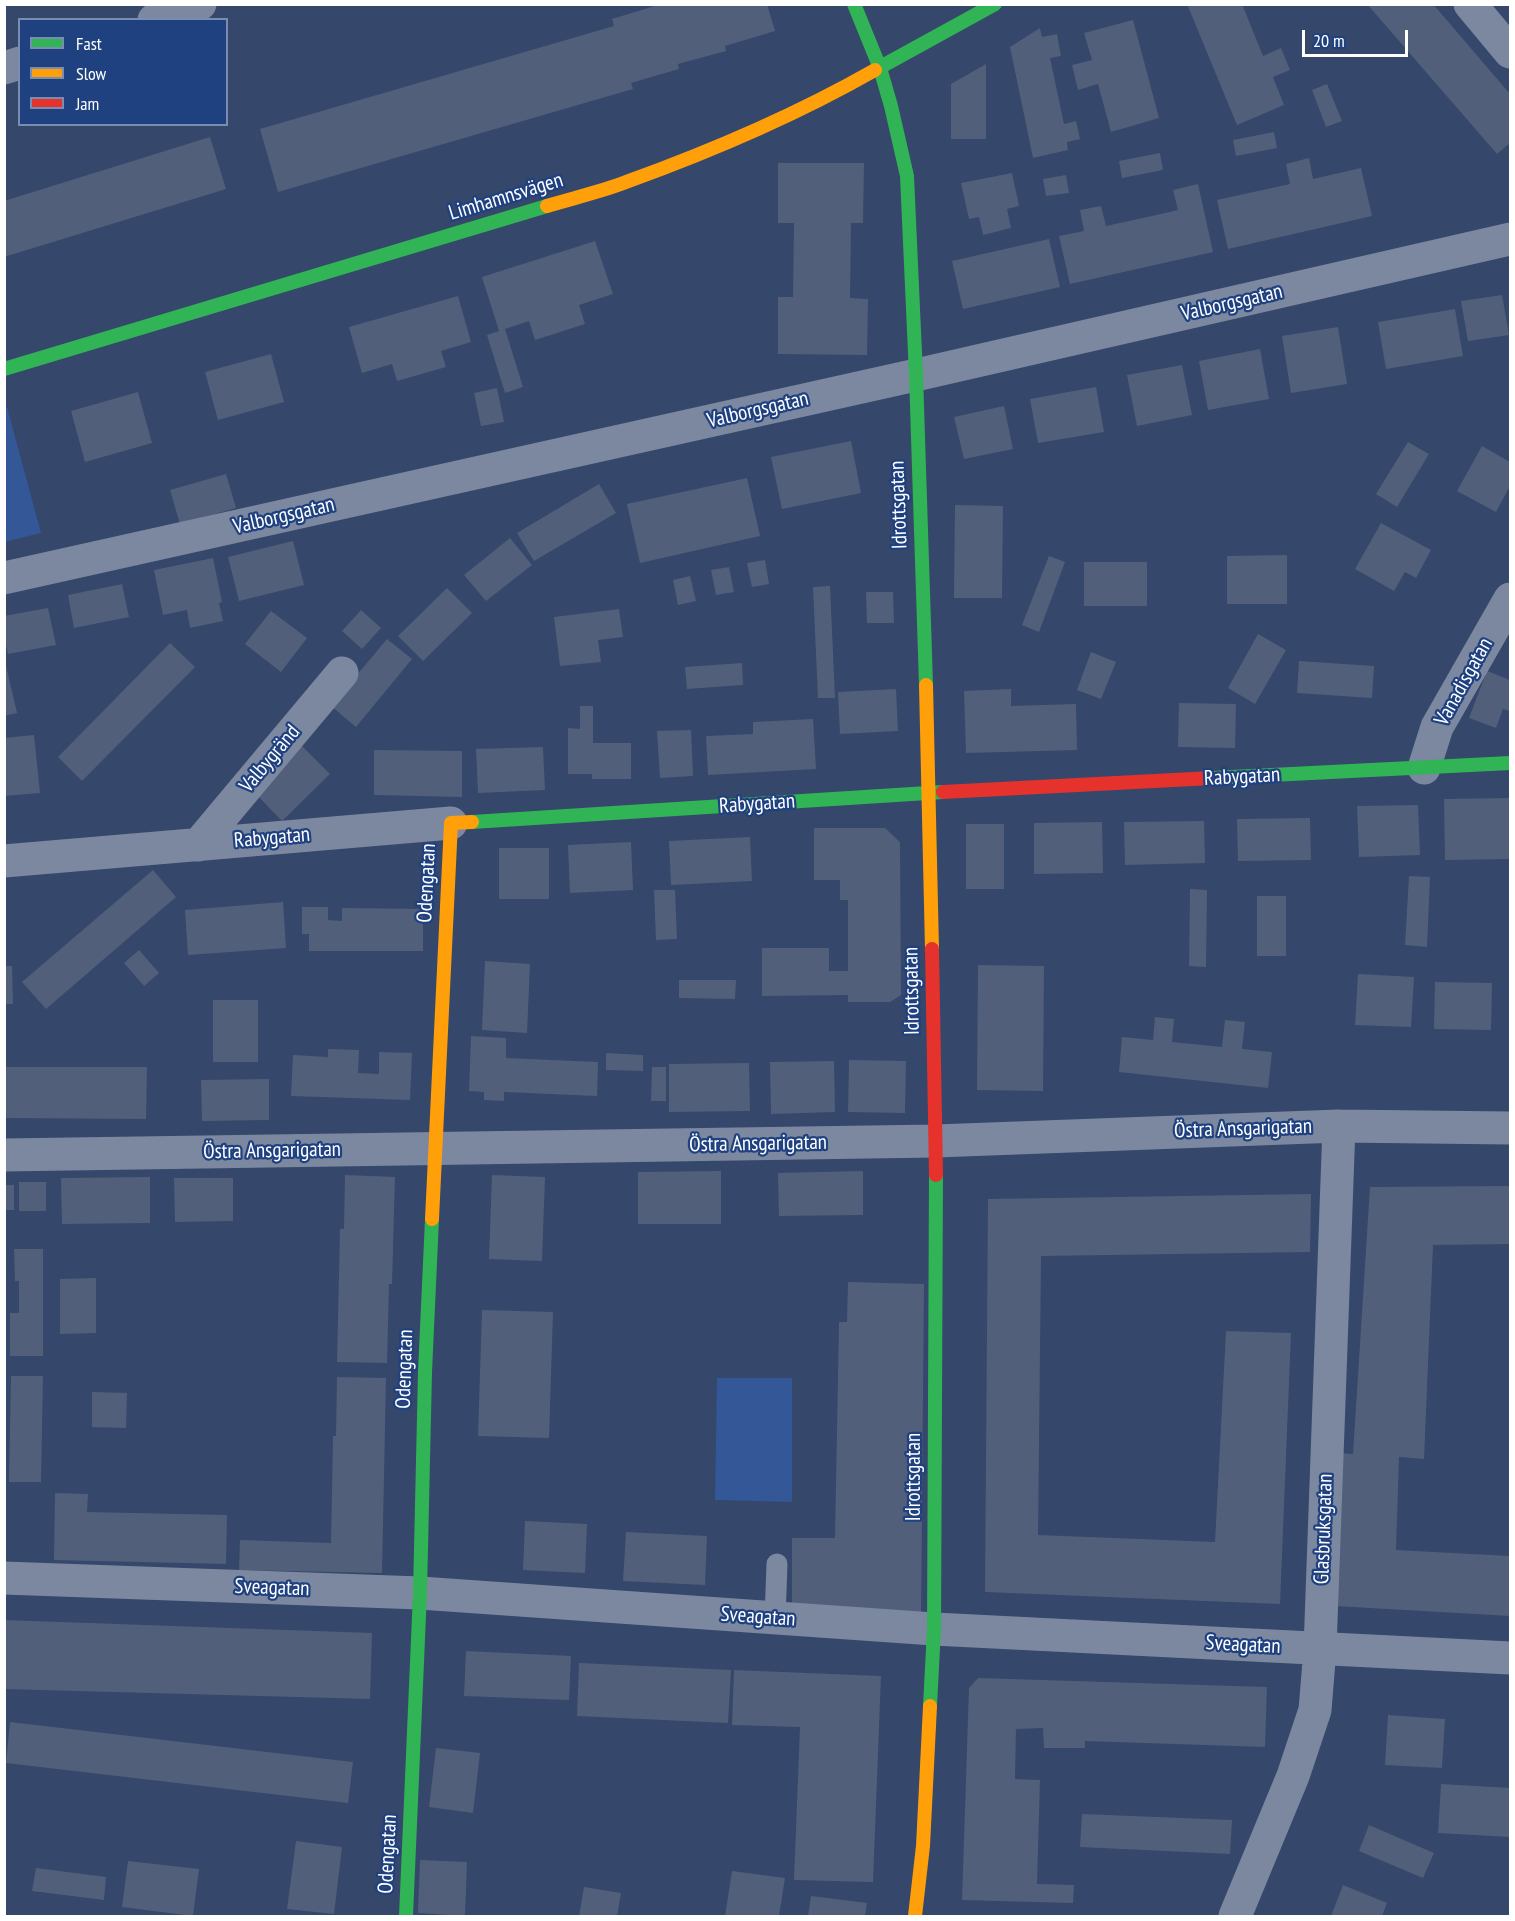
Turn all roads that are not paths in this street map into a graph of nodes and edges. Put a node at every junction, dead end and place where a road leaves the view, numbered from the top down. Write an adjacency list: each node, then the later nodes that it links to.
1 (200, 4): 5 (street)
2 (854, 4): 7 (street, Idrottsgatan)
3 (995, 4): 7 (street, Limhamnsvägen)
4 (1470, 4): 6 (street)
5 (160, 18)
6 (1510, 52)
7 (880, 68): 9 (street, Limhamnsvägen); 10 (street, Idrottsgatan)
8 (1510, 239): 10 (street, Valborgsgatan)
9 (4, 369)
10 (916, 375): 11 (street, Valborgsgatan); 16 (street, Idrottsgatan)
11 (4, 578)
12 (1510, 599): 15 (street, Vanadisgatan)
13 (342, 673): 18 (street, Valbygränd)
14 (1510, 764): 15 (street, Rabygatan)
15 (1424, 768): 16 (street, Rabygatan)
16 (929, 793): 17 (street, Rabygatan); 22 (street, Idrottsgatan)
17 (451, 823): 18 (street, Rabygatan); 23 (street, Odengatan)
18 (198, 845): 19 (street, Rabygatan)
19 (4, 861)
20 (1339, 1126): 21 (street, Östra Ansgarigatan); 22 (street, Östra Ansgarigatan); 30 (street, Glasbruksgatan)
21 (1510, 1128)
22 (936, 1141): 23 (street, Östra Ansgarigatan); 29 (street, Idrottsgatan)
23 (436, 1148): 24 (street, Östra Ansgarigatan); 27 (street, Odengatan)
24 (4, 1155)
25 (777, 1564): 28 (lane)
26 (4, 1578): 27 (street, Sveagatan)
27 (420, 1593): 28 (street, Sveagatan); 32 (street, Odengatan)
28 (775, 1618): 29 (street, Sveagatan)
29 (934, 1629): 30 (street, Sveagatan); 33 (street, Idrottsgatan)
30 (1320, 1649): 31 (street, Sveagatan); 34 (street, Glasbruksgatan)
31 (1510, 1658)
32 (406, 1917)
33 (915, 1917)
34 (1235, 1917)

